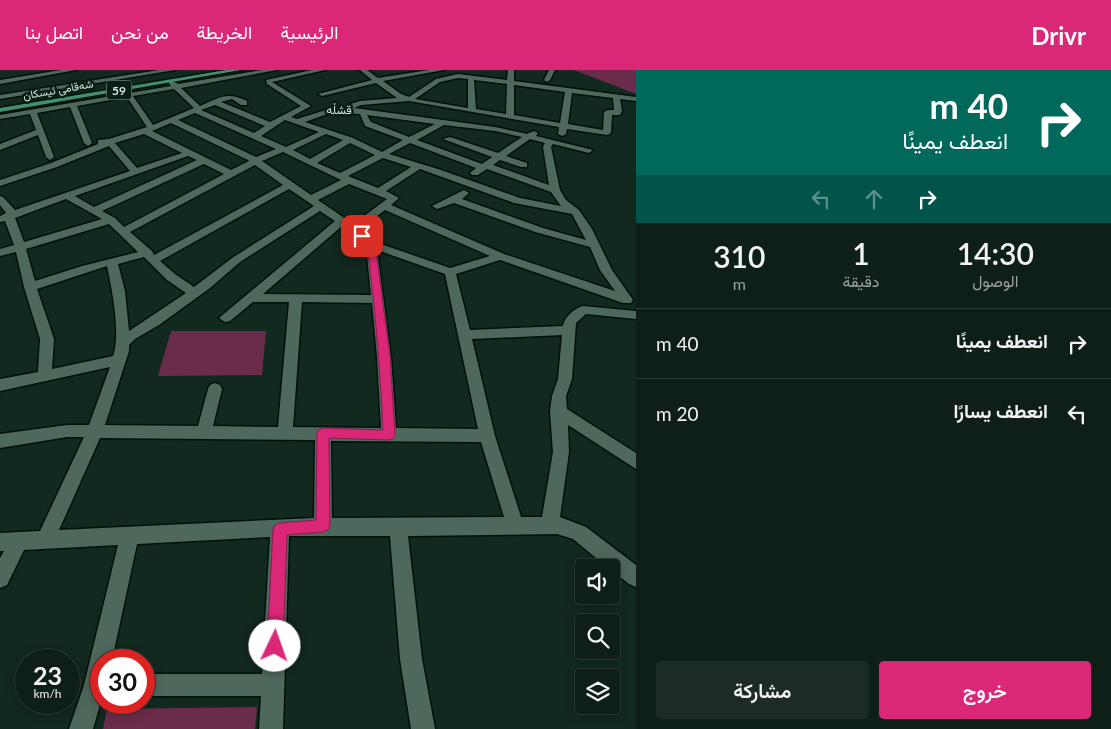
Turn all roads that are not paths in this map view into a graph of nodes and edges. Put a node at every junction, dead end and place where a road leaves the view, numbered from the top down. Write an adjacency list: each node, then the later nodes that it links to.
1 (73, 70): 11 (street)
2 (172, 70): 10 (street)
3 (217, 70): 34 (main road, شەقامی ئیسکان / 59)
4 (238, 70): 21 (main road, شەقامی ئیسکان / 59)
5 (274, 70): 14 (street)
6 (322, 70): 20 (street)
7 (363, 70): 17 (street)
8 (441, 70): 17 (street)
9 (552, 70): 18 (street)
10 (145, 72): 12 (street)
11 (32, 73): 19 (street); 23 (street)
12 (129, 73): 23 (street)
13 (458, 73): 16 (street); 30 (street)
14 (248, 74): 20 (street); 21 (street)
15 (511, 76): 16 (street); 18 (street); 24 (street); 43 (street)
16 (471, 78): 37 (street)
17 (379, 80): 25 (street); 30 (street)
18 (547, 80): 22 (street)
19 (0, 82)
20 (261, 82): 42 (street)
21 (173, 84): 26 (street); 35 (street); 36 (main road, شەقامی ئیسکان / 59)
22 (595, 86)
23 (42, 90): 28 (street)
24 (569, 91): 27 (street); 49 (street)
25 (322, 94)
26 (129, 95): 33 (street); 51 (street)
27 (616, 96): 31 (street); 49 (street)
28 (0, 97)
29 (216, 99): 32 (street); 35 (street); 48 (street)
30 (410, 99): 37 (street); 38 (street)
31 (636, 99)
32 (244, 103)
33 (73, 105): 39 (street); 62 (street)
34 (0, 106)
35 (196, 109): 44 (street); 54 (street)
36 (0, 110)
37 (472, 110): 43 (street)
38 (351, 111): 40 (street); 46 (street)
39 (33, 112): 41 (street); 50 (street)
40 (365, 112): 47 (street); 58 (street)
41 (0, 117)
42 (284, 117): 46 (street); 48 (street)
43 (510, 117): 45 (street)
44 (171, 120): 51 (street); 59 (street)
45 (529, 120): 49 (street); 55 (street)
46 (299, 121): 52 (street)
47 (444, 122): 55 (street); 58 (street)
48 (270, 125): 54 (street)
49 (562, 126): 63 (street)
50 (40, 130): 53 (street); 64 (street); 69 (street)
51 (148, 130): 59 (street); 60 (street)
52 (325, 132): 57 (street); 65 (street)
53 (8, 134)
54 (254, 137): 65 (street)
55 (529, 137): 61 (street); 70 (street)
56 (447, 138): 70 (street)
57 (350, 140): 68 (street); 73 (street)
58 (409, 140): 68 (street); 76 (street)
59 (190, 141): 67 (street); 72 (street)
60 (110, 142): 62 (street); 77 (street); 81 (street)
61 (550, 142): 63 (street); 84 (street)
62 (88, 143): 69 (street)
63 (562, 145): 66 (street)
64 (0, 147)
65 (284, 150): 72 (street); 73 (street)
66 (589, 150)
67 (189, 153): 71 (street); 77 (street)
68 (382, 155): 75 (street); 80 (street)
69 (50, 157): 79 (street)
70 (500, 157): 74 (street); 76 (street)
71 (205, 160): 78 (street); 92 (street)
72 (255, 161): 78 (street); 83 (street)
73 (310, 162): 80 (street)
74 (524, 165)
75 (416, 167): 82 (street); 85 (street)
76 (484, 167): 82 (street); 84 (street)
77 (135, 171): 86 (street)
78 (231, 174): 98 (street)
79 (0, 175)
80 (346, 178): 85 (street); 89 (street)
81 (0, 183)
82 (468, 183): 88 (street); 93 (street)
83 (289, 185): 89 (street); 103 (street)
84 (555, 190): 93 (street)
85 (380, 191): 90 (street)
86 (66, 195): 92 (street); 94 (street)
87 (0, 199): 94 (street)
88 (456, 200): 91 (street); 100 (street)
89 (315, 203): 96 (street); 108 (street)
90 (385, 206): 97 (street); 104 (street)
91 (436, 206)
92 (94, 211): 95 (street)
93 (575, 212): 100 (street)
94 (7, 217): 101 (street)
95 (110, 220): 98 (street); 101 (street)
96 (342, 221): 97 (street); 109 (street)
97 (353, 229): 99 (street)
98 (124, 231): 103 (street)
99 (371, 244): 106 (street); 111 (street)
100 (594, 245): 112 (street)
101 (20, 247): 102 (street); 107 (street)
102 (0, 253)
103 (150, 256): 105 (street); 108 (street)
104 (500, 256): 106 (street); 112 (street)
105 (112, 261): 107 (street); 117 (street)
106 (450, 272): 116 (street)
107 (30, 288): 119 (street)
108 (194, 293): 117 (street)
109 (252, 298): 110 (street); 114 (street)
110 (296, 299): 111 (street); 125 (street)
111 (376, 299): 127 (street)
112 (627, 300): 113 (street)
113 (636, 314): 115 (street)
114 (225, 318)
115 (569, 330): 116 (street); 122 (street)
116 (463, 335): 128 (street)
117 (122, 344): 118 (street)
118 (118, 360): 119 (street); 123 (street)
119 (45, 375): 120 (street)
120 (0, 385)
121 (215, 389): 124 (street)
122 (558, 411): 130 (street); 131 (street)
123 (95, 431): 124 (street); 129 (street); 137 (street)
124 (204, 432): 125 (street)
125 (285, 433): 126 (street)
126 (323, 433): 127 (street); 133 (street)
127 (389, 435): 128 (street)
128 (487, 436): 132 (street)
129 (0, 441)
130 (636, 462)
131 (550, 524): 132 (street); 139 (street)
132 (515, 525): 134 (street)
133 (323, 526): 134 (street); 135 (street)
134 (398, 528): 147 (street)
135 (280, 529): 136 (street); 143 (street)
136 (129, 536): 137 (street); 141 (street)
137 (45, 540): 138 (street)
138 (9, 542): 140 (street)
139 (636, 577)
140 (0, 578)
141 (105, 649)
142 (155, 685): 143 (street)
143 (273, 685): 146 (street)
144 (90, 707): 145 (street)
145 (82, 729)
146 (270, 729)
147 (423, 729)

